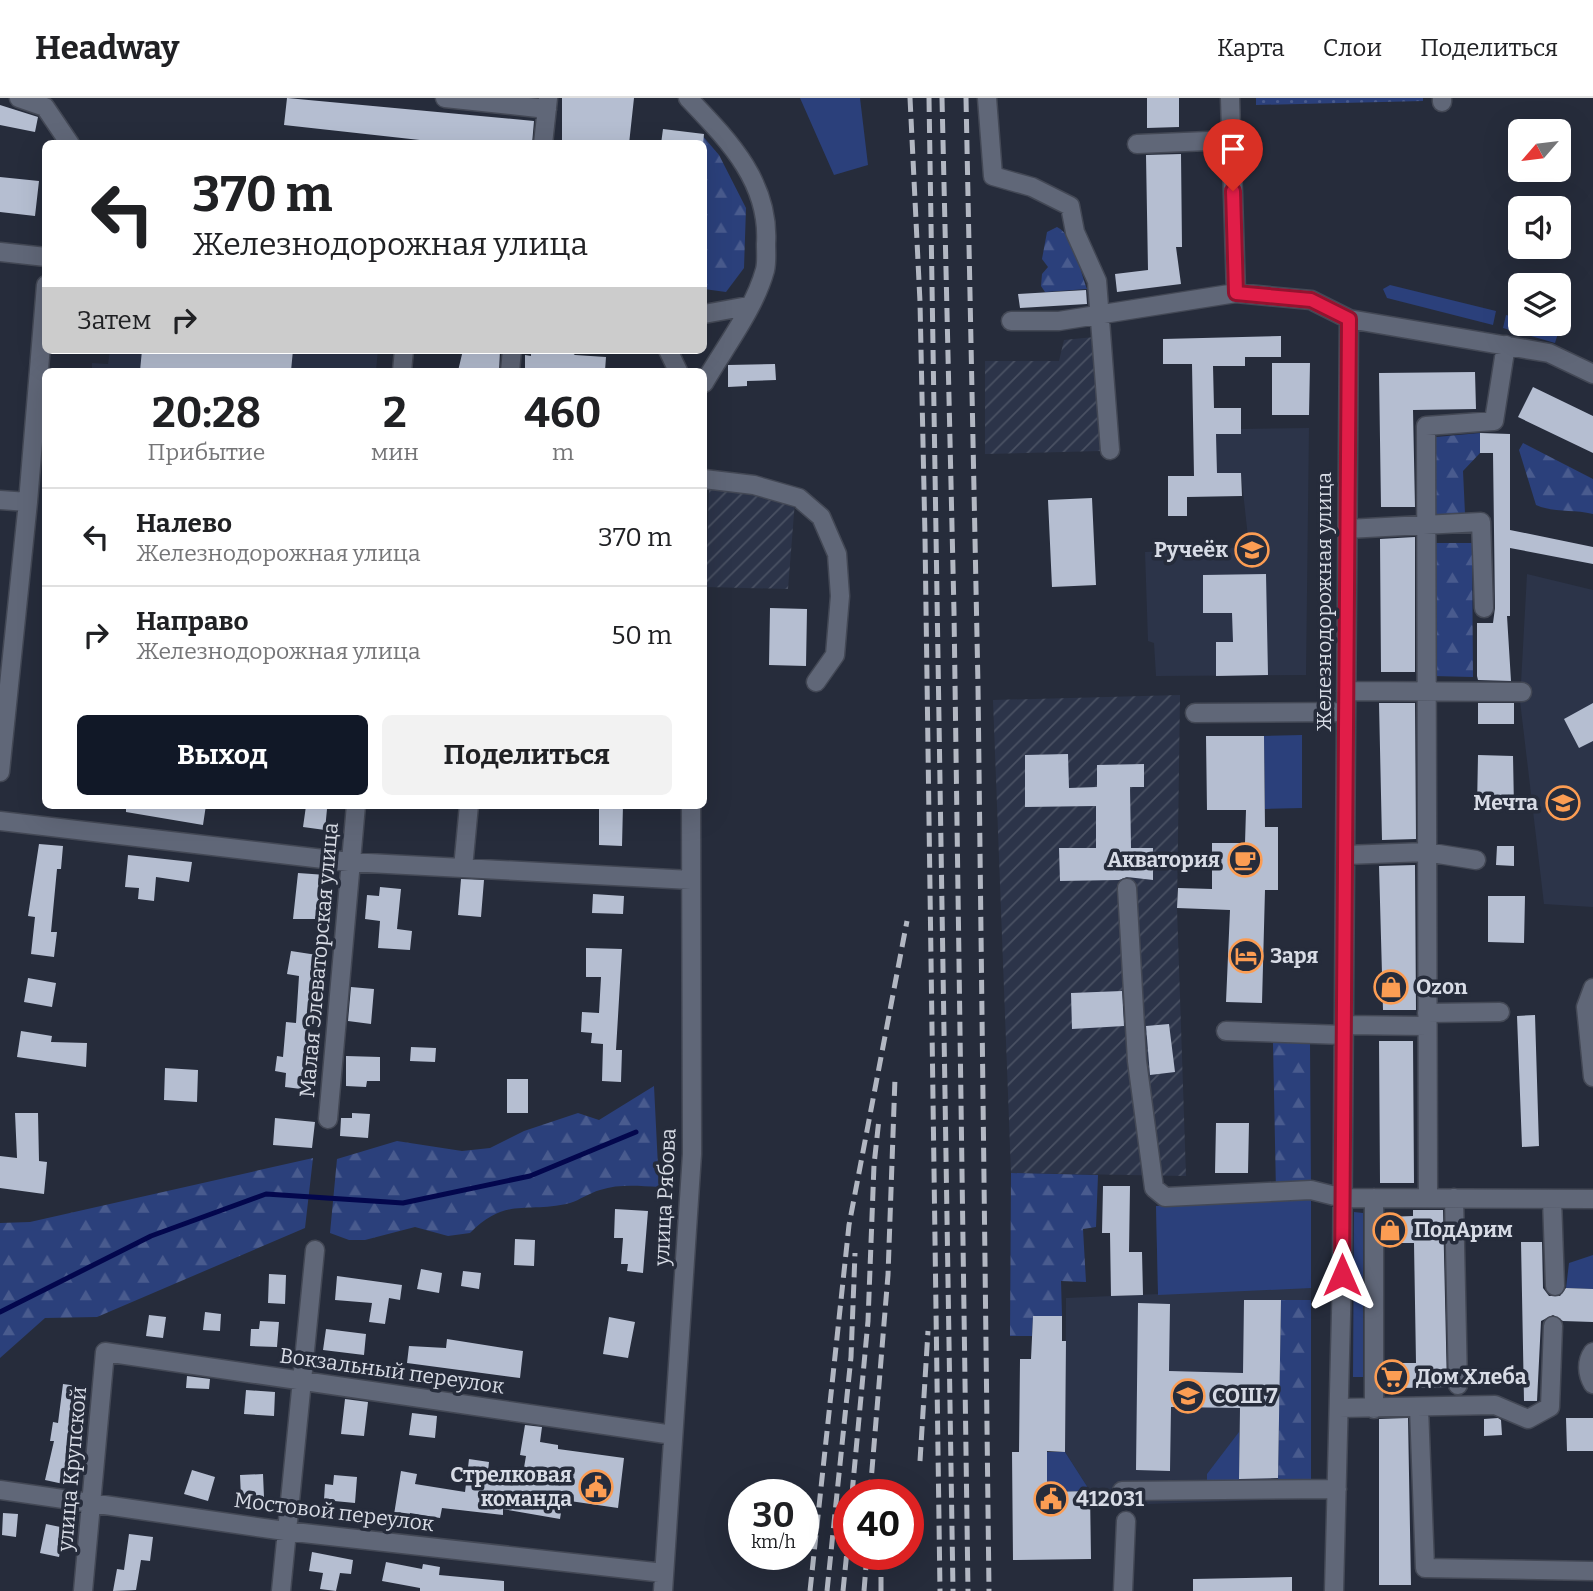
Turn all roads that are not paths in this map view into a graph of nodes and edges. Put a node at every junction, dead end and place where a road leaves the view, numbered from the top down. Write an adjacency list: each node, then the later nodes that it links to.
1 (19, 98): 7 (street)
2 (445, 98): 6 (street)
3 (688, 98): 14 (street)
4 (987, 98): 16 (street)
5 (1230, 98): 9 (street)
6 (548, 104): 8 (street)
7 (67, 140)
8 (543, 140)
9 (1232, 141): 10 (street); 13 (street)
10 (1137, 144)
11 (0, 252): 12 (street)
12 (42, 257)
13 (1236, 293): 16 (street); 17 (street)
14 (748, 306): 15 (street); 22 (street)
15 (707, 313)
16 (1101, 314): 18 (street); 23 (street)
17 (1349, 319): 20 (street); 28 (street, Железнодорожная улица)
18 (1011, 321)
19 (42, 333): 26 (street)
20 (1506, 345): 21 (street); 27 (street)
21 (1593, 374)
22 (707, 378)
23 (1110, 450)
24 (707, 479): 30 (street)
25 (0, 500): 26 (street)
26 (28, 502): 36 (street)
27 (1428, 525): 28 (street); 29 (street); 32 (street)
28 (1348, 529): 31 (street, Железнодорожная улица)
29 (1485, 608)
30 (816, 682)
31 (1346, 691): 32 (street); 34 (street, Железнодорожная улица)
32 (1425, 691): 33 (street); 41 (street)
33 (1521, 692)
34 (1346, 712): 35 (street); 42 (street, Железнодорожная улица)
35 (1195, 713)
36 (0, 772)
37 (356, 809): 44 (street, Малая Элеваторская улица)
38 (469, 809): 45 (street)
39 (691, 809): 46 (street, улица Рябова)
40 (0, 821): 44 (street)
41 (1426, 852): 42 (street); 43 (street); 50 (street)
42 (1345, 855): 51 (street, Железнодорожная улица)
43 (1476, 860)
44 (349, 862): 45 (street); 54 (street, Малая Элеваторская улица)
45 (463, 868): 46 (street)
46 (691, 880): 72 (street, улица Рябова)
47 (1127, 888): 55 (street)
48 (1593, 988): 53 (street)
49 (1500, 1012): 50 (street)
50 (1427, 1020): 51 (street); 57 (street)
51 (1344, 1030): 52 (street); 55 (street, Железнодорожная улица)
52 (1226, 1031)
53 (1593, 1077)
54 (328, 1119)
55 (1343, 1198): 56 (street); 69 (street, Железнодорожная улица)
56 (1374, 1198): 57 (street); 71 (street)
57 (1428, 1198): 58 (street)
58 (1454, 1198): 59 (street); 68 (street)
59 (1552, 1199): 60 (street); 62 (street)
60 (1593, 1199)
61 (315, 1250): 66 (street)
62 (1555, 1286)
63 (1553, 1326): 70 (street)
64 (105, 1352): 66 (street, Вокзальный переулок); 76 (street, улица Крупской)
65 (1593, 1352): 67 (street)
66 (302, 1381): 72 (street, Вокзальный переулок); 78 (street)
67 (1593, 1384)
68 (1458, 1385)
69 (1339, 1408): 71 (street); 73 (street, Железнодорожная улица)
70 (1419, 1408): 71 (street); 79 (street)
71 (1374, 1409)
72 (673, 1435): 80 (street, улица Рябова)
73 (1337, 1489): 75 (street); 84 (street, Железнодорожная улица)
74 (0, 1490): 76 (street, Мостовой переулок)
75 (1122, 1491)
76 (92, 1502): 78 (street, Мостовой переулок); 81 (street, улица Крупской)
77 (1126, 1521): 83 (street)
78 (285, 1531): 80 (street, Мостовой переулок); 82 (street)
79 (1593, 1570)
80 (663, 1582)
81 (83, 1591)
82 (281, 1591)
83 (1123, 1591)
84 (1334, 1591)

